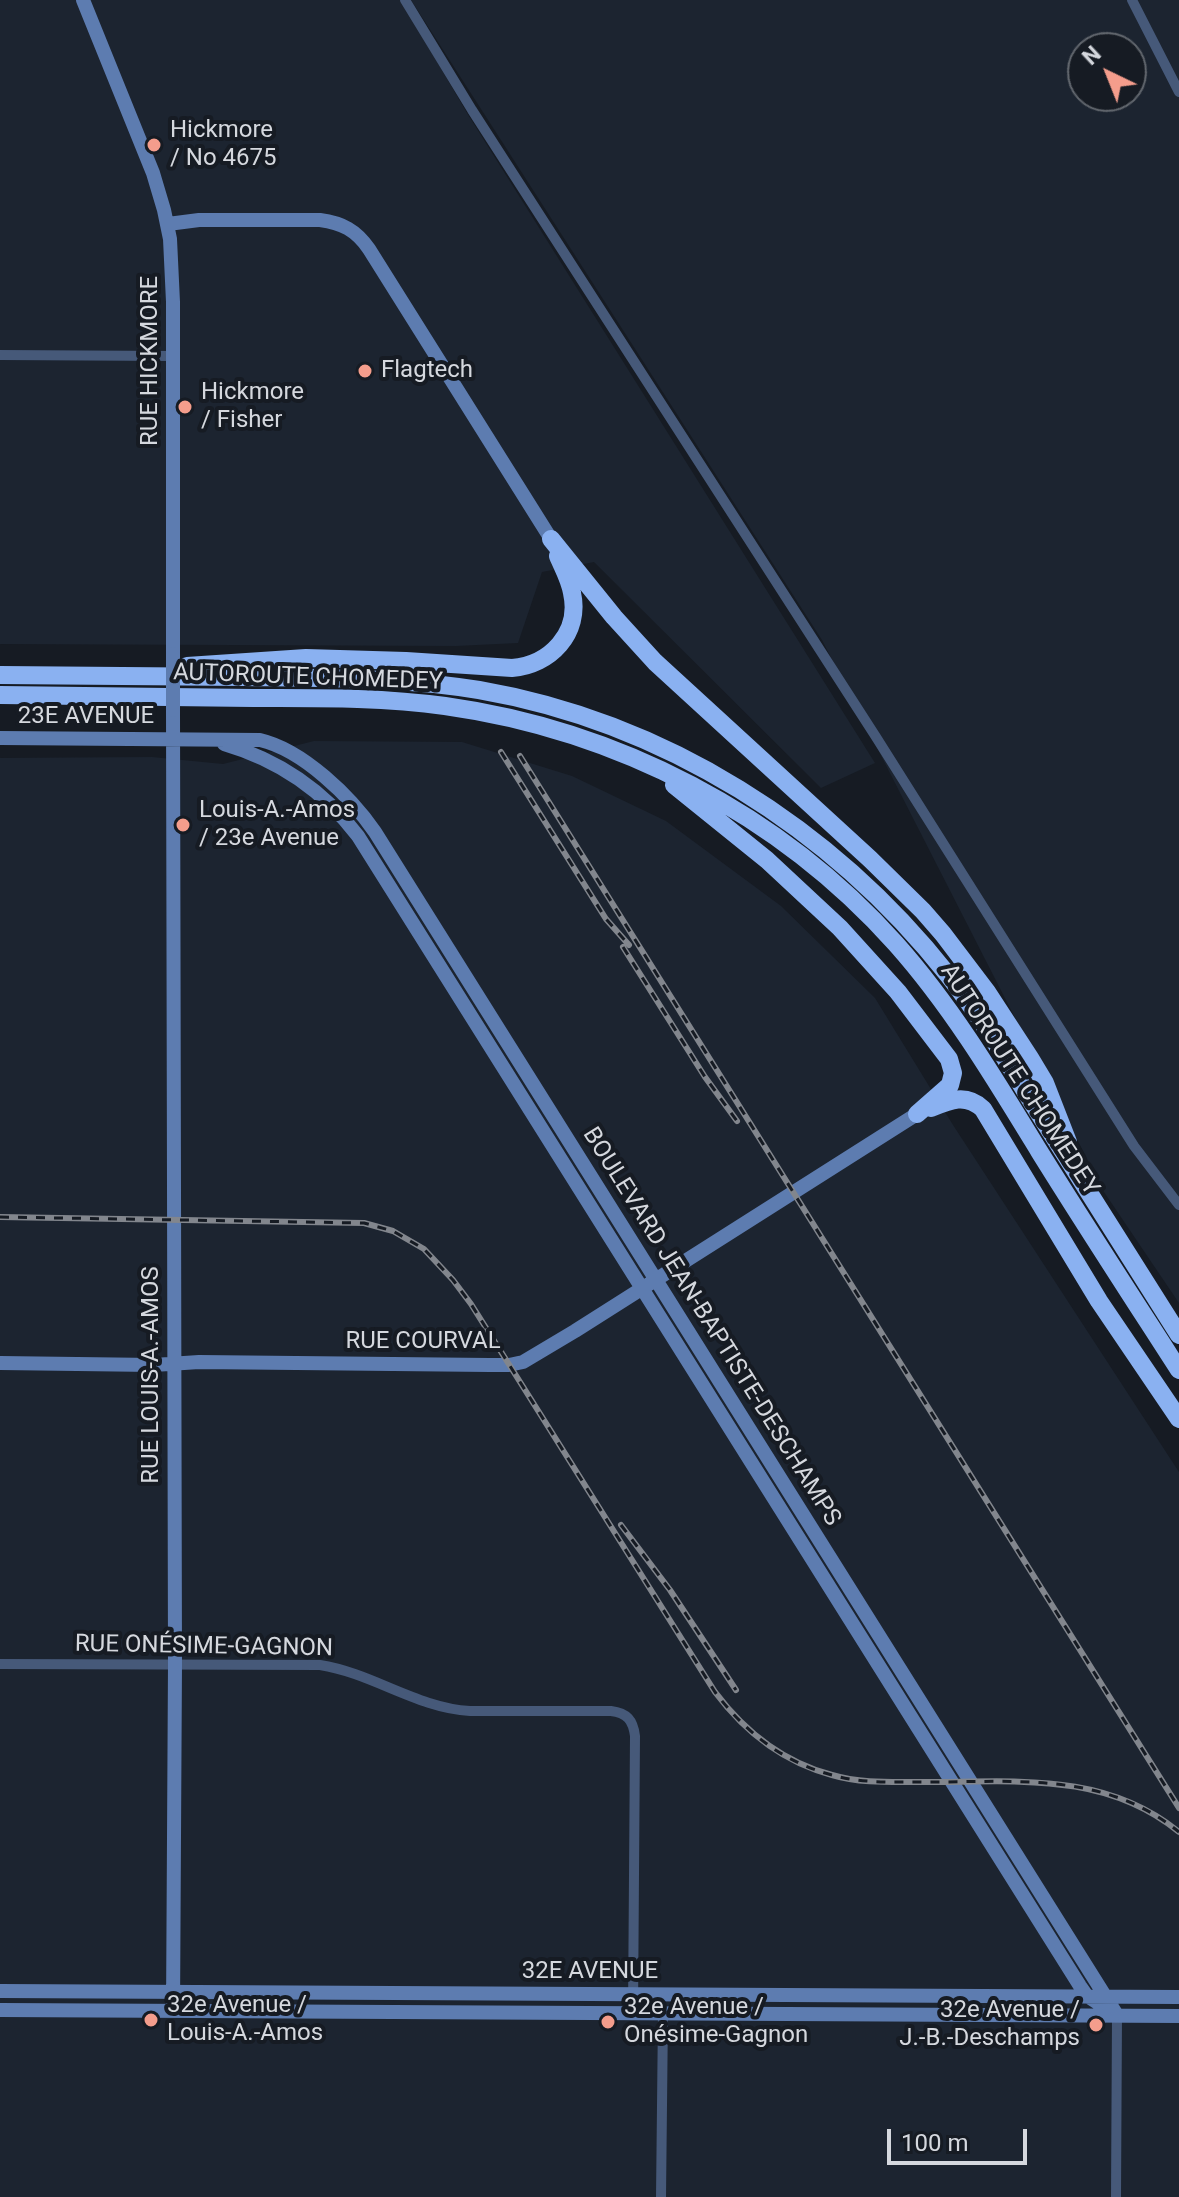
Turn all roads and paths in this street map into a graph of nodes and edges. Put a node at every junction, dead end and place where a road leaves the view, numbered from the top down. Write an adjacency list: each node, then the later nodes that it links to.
1 (83, 0): 5 (street, RUE HICKMORE)
2 (405, 0): 17 (street)
3 (1132, 0): 4 (street)
4 (1179, 92)
5 (168, 224): 7 (street, RUE HICKMORE); 8 (street)
6 (0, 355): 7 (street)
7 (173, 356): 13 (street, RUE HICKMORE, bridge)
8 (551, 539): 10 (highway); 16 (highway)
9 (0, 675): 10 (highway, AUTOROUTE CHOMEDEY)
10 (58, 676): 16 (highway, AUTOROUTE CHOMEDEY)
11 (0, 695): 14 (highway, AUTOROUTE CHOMEDEY)
12 (0, 738): 13 (street, 23E AVENUE)
13 (173, 739): 18 (street, BOULEVARD JEAN-BAPTISTE-DESCHAMPS); 21 (street, RUE LOUIS-A.-AMOS)
14 (647, 763): 15 (highway); 22 (highway, AUTOROUTE CHOMEDEY)
15 (917, 1114): 18 (street, RUE COURVAL); 23 (highway)
16 (1084, 1184): 19 (highway, AUTOROUTE CHOMEDEY)
17 (1179, 1205)
18 (649, 1283): 21 (street, RUE COURVAL); 26 (street, BOULEVARD JEAN-BAPTISTE-DESCHAMPS)
19 (1179, 1335)
20 (0, 1363): 21 (street, RUE COURVAL)
21 (174, 1363): 24 (street, RUE LOUIS-A.-AMOS)
22 (1179, 1370)
23 (1179, 1419)
24 (175, 1663): 25 (street, RUE ONÉSIME-GAGNON); 28 (street, RUE LOUIS-A.-AMOS); 29 (street, RUE ONÉSIME-GAGNON)
25 (0, 1664)
26 (977, 1808): 30 (street, BOULEVARD JEAN-BAPTISTE-DESCHAMPS); 31 (street, BOULEVARD JEAN-BAPTISTE-DESCHAMPS)
27 (0, 1991): 28 (street, 32E AVENUE)
28 (174, 1992): 29 (street, 32E AVENUE); 34 (street, RUE LOUIS-A.-AMOS)
29 (634, 1994): 30 (street, 32E AVENUE); 35 (street, RUE ONÉSIME-GAGNON)
30 (1087, 1996): 31 (street, 32E AVENUE); 37 (street, BOULEVARD JEAN-BAPTISTE-DESCHAMPS)
31 (1104, 1996): 32 (street, 32E AVENUE); 37 (street, BOULEVARD JEAN-BAPTISTE-DESCHAMPS)
32 (1179, 1997)
33 (0, 2010): 34 (street, 32E AVENUE)
34 (173, 2011): 35 (street, 32E AVENUE)
35 (633, 2013): 36 (street, 32E AVENUE)
36 (663, 2014): 37 (street, 32E AVENUE); 39 (street)
37 (1117, 2015): 38 (street, 32E AVENUE); 40 (street)
38 (1179, 2016)
39 (661, 2197)
40 (1116, 2197)

